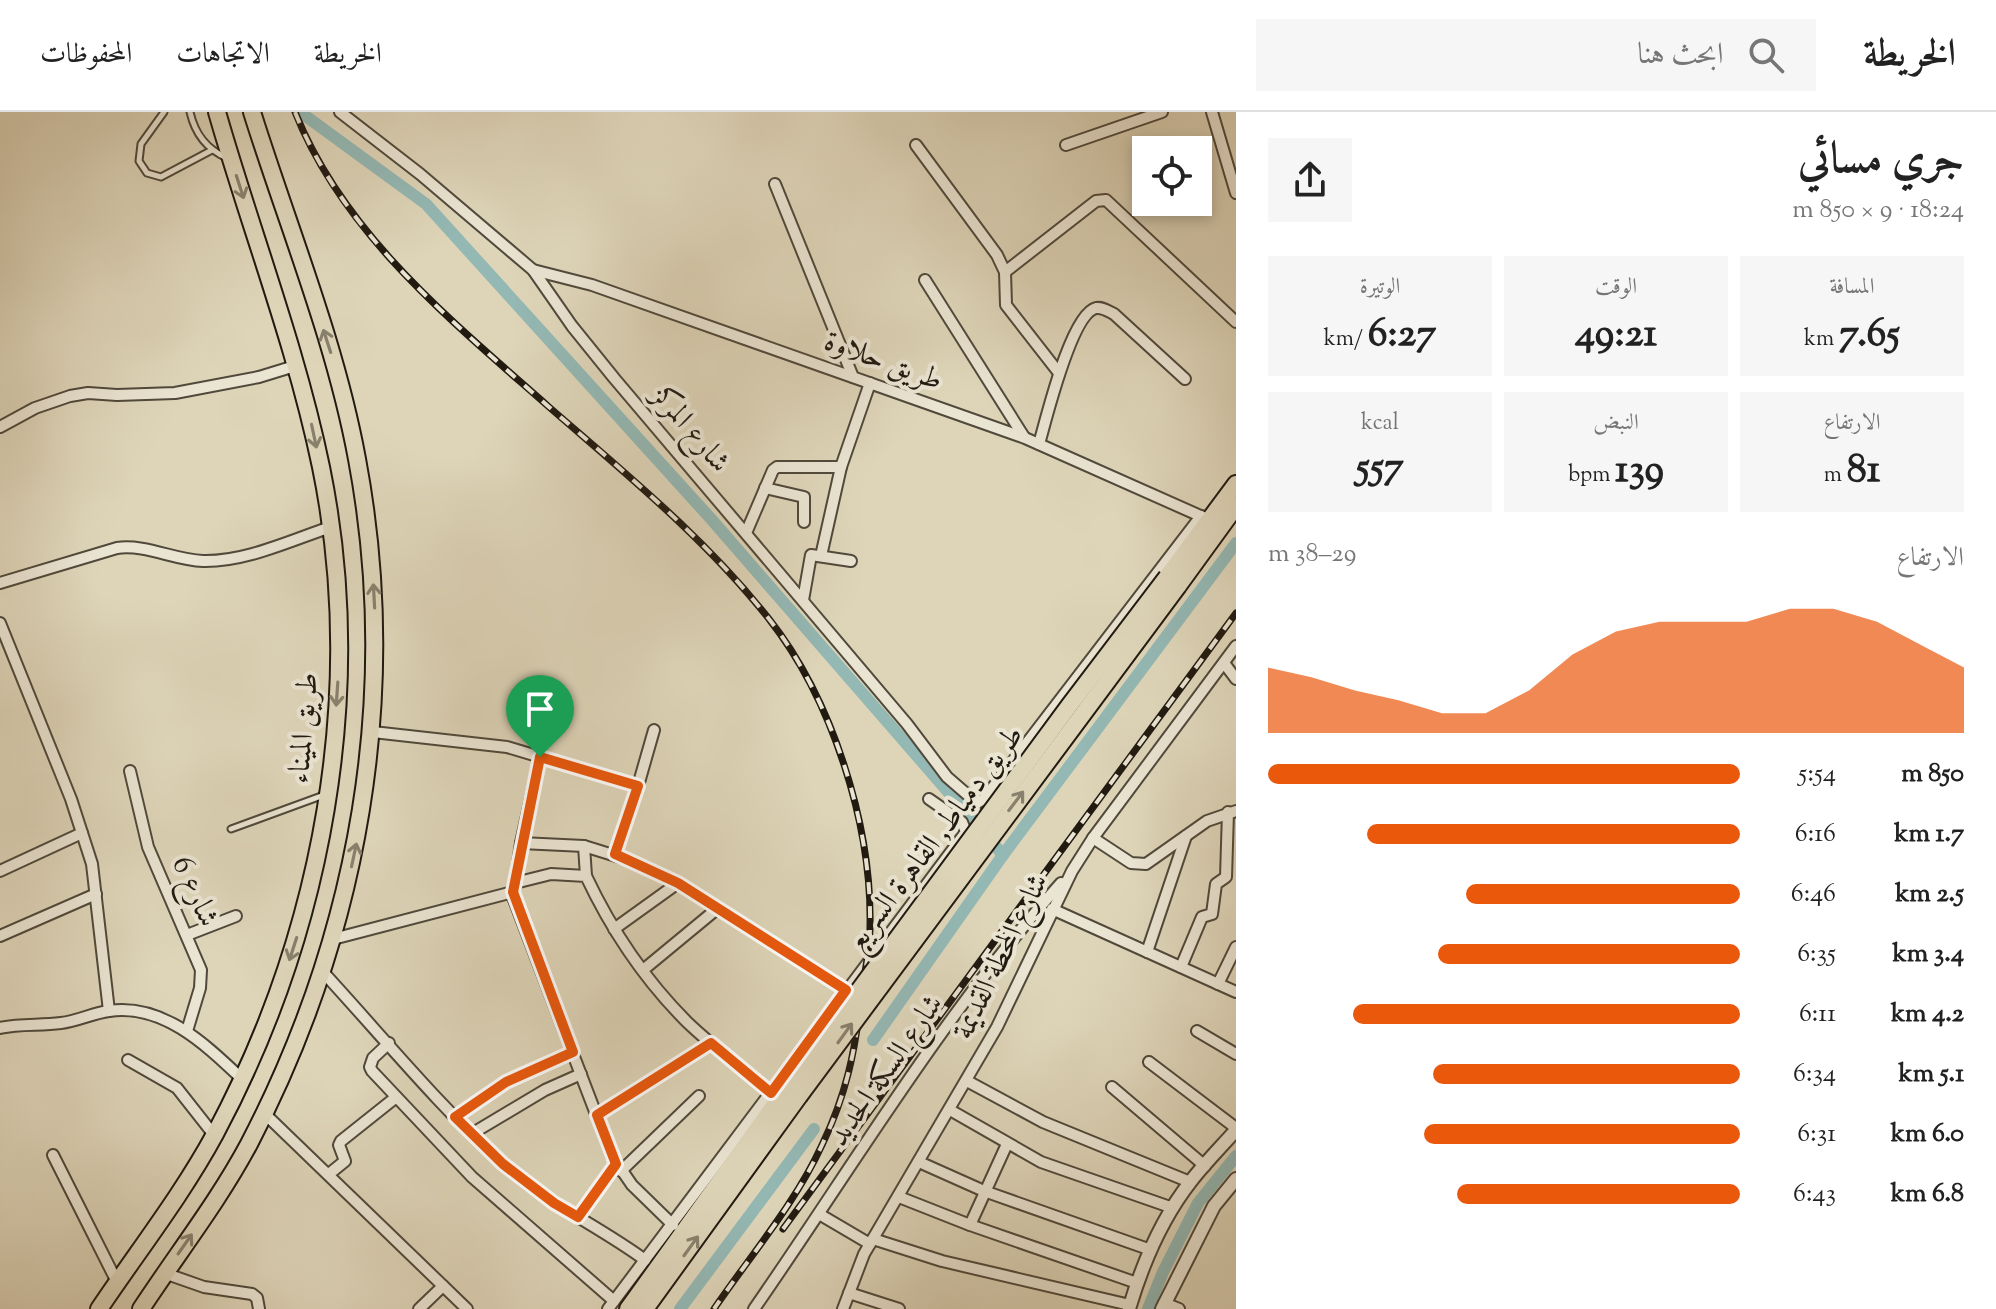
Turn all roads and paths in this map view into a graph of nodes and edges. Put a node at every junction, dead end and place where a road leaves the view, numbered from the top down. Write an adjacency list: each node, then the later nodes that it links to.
1 (164, 112): 10 (lane)
2 (190, 112): 10 (lane)
3 (217, 112): 11 (highway, طريق الميناء)
4 (252, 112): 44 (highway, one-way to 4)
5 (340, 112): 14 (street, شارع المركز)
6 (1162, 112): 9 (street)
7 (1212, 112): 13 (street)
8 (916, 145): 15 (street)
9 (1066, 145)
10 (212, 150): 11 (lane)
11 (231, 160): 18 (highway, طريق الميناء, one-way to 18)
12 (775, 184): 20 (street)
13 (1236, 193)
14 (533, 270): 20 (street, طريق حلاوة); 33 (street, شارع المركز)
15 (1005, 272): 17 (street); 19 (street)
16 (925, 280): 24 (street)
17 (1236, 322)
18 (298, 365): 23 (street); 32 (highway, طريق الميناء, one-way to 32)
19 (1059, 373): 21 (street); 25 (street)
20 (853, 377): 22 (street, طريق حلاوة)
21 (1185, 379)
22 (870, 383): 24 (street, طريق حلاوة); 26 (street)
23 (0, 427)
24 (1025, 438): 25 (street, طريق حلاوة)
25 (1039, 444): 30 (street, طريق حلاوة)
26 (841, 467): 28 (street); 34 (street)
27 (1236, 484): 30 (highway, طريق دمياط, القاهرة السريع)
28 (765, 488): 31 (street); 33 (street)
29 (1234, 512): 36 (highway, طريق دمياط, القاهرة السريع)
30 (1205, 518): 36 (highway, طريق دمياط, القاهرة السريع); 38 (street, شارع المركز)
31 (804, 522)
32 (331, 527): 37 (street); 48 (highway, طريق الميناء, one-way to 48)
33 (746, 533): 38 (street, شارع المركز)
34 (821, 556): 35 (street); 38 (street)
35 (851, 561)
36 (1173, 582): 93 (highway, طريق دمياط, القاهرة السريع, bridge)
37 (0, 583)
38 (803, 600)
39 (0, 623): 52 (street)
40 (1236, 646): 41 (street, شارع المحطة القديمة)
41 (1224, 663): 42 (street); 54 (street, شارع المحطة القديمة)
42 (1236, 679)
43 (654, 730): 47 (street)
44 (373, 732): 45 (street); 70 (highway, one-way to 44)
45 (540, 757): 47 (street); 55 (street)
46 (130, 771): 68 (street, شارع 6)
47 (638, 786): 57 (street)
48 (328, 795): 51 (lane); 90 (highway, طريق الميناء, one-way to 90)
49 (929, 799): 77 (street)
50 (1232, 811): 53 (street); 73 (street)
51 (231, 829)
52 (82, 833): 58 (street); 63 (street)
53 (1187, 834): 54 (street); 72 (street)
54 (1093, 838): 59 (street, شارع المحطة القديمة)
55 (521, 843): 56 (street); 62 (street)
56 (584, 846): 57 (street); 60 (street)
57 (615, 854): 61 (street)
58 (0, 871)
59 (1072, 871): 65 (street, شارع المحطة القديمة); 114 (street, شارع السكة الحديد)
60 (586, 876): 62 (street); 67 (street)
61 (678, 883): 64 (street); 67 (street)
62 (514, 887): 70 (street); 85 (street)
63 (96, 894): 69 (street); 79 (street)
64 (718, 908): 74 (street); 77 (street)
65 (1052, 909): 72 (street); 91 (street, شارع المحطة القديمة)
66 (236, 916): 68 (street)
67 (614, 929): 74 (street)
68 (187, 935): 81 (street, شارع 6)
69 (0, 936)
70 (333, 939): 75 (highway)
71 (1236, 947): 76 (street)
72 (1147, 952): 73 (street)
73 (1181, 967): 76 (street)
74 (643, 970): 84 (street)
75 (323, 972): 83 (street); 97 (highway)
76 (1218, 984): 78 (street)
77 (846, 990): 93 (street)
78 (1236, 992)
79 (109, 1011): 80 (street); 81 (street)
80 (0, 1028)
81 (187, 1031): 90 (street)
82 (1197, 1031): 86 (street)
83 (389, 1043): 95 (street); 99 (street)
84 (711, 1043): 93 (street); 98 (street)
85 (573, 1052): 89 (street); 99 (street)
86 (1236, 1054)
87 (128, 1060): 102 (street)
88 (1149, 1062): 100 (street)
89 (581, 1074): 98 (street); 101 (street)
90 (242, 1079): 102 (highway, طريق الميناء)
91 (967, 1081): 96 (street, شارع المحطة القديمة); 110 (street)
92 (1112, 1087): 106 (street)
93 (786, 1092): 116 (street); 126 (highway, طريق دمياط, القاهرة السريع); 134 (highway, طريق دمياط, القاهرة السريع, one-way to 93)
94 (699, 1096): 107 (street)
95 (395, 1098): 108 (street); 126 (street)
96 (950, 1110): 103 (street); 105 (street, شارع المحطة القديمة)
97 (264, 1113): 108 (street); 121 (highway, one-way to 97)
98 (597, 1115): 107 (street)
99 (455, 1117): 101 (street)
100 (1236, 1129): 106 (street)
101 (473, 1133): 115 (street)
102 (214, 1135): 122 (highway, طريق الميناء)
103 (1007, 1144): 111 (street); 113 (street)
104 (53, 1155): 122 (street)
105 (919, 1162): 111 (street); 112 (street, شارع المحطة القديمة)
106 (1205, 1166): 110 (street)
107 (619, 1167): 115 (street); 116 (street)
108 (329, 1174): 124 (street)
109 (1236, 1179): 127 (street)
110 (1190, 1182): 113 (street)
111 (984, 1191): 117 (street); 119 (street)
112 (899, 1197): 117 (street); 118 (street, شارع المحطة القديمة)
113 (1173, 1208): 119 (street)
114 (819, 1214): 118 (street); 135 (street, شارع السكة الحديد)
115 (578, 1217): 120 (street)
116 (673, 1225): 120 (street)
117 (970, 1225): 123 (street)
118 (872, 1241): 125 (street, شارع المحطة القديمة); 128 (street)
119 (1151, 1250): 123 (street)
120 (645, 1260): 126 (street)
121 (164, 1273): 130 (highway); 131 (street)
122 (117, 1282): 129 (highway, طريق الميناء)
123 (1137, 1283): 128 (street)
124 (443, 1286): 132 (street); 133 (street)
125 (849, 1293): 136 (street, شارع المحطة القديمة); 137 (street)
126 (617, 1306)
127 (1163, 1306): 138 (street)
128 (1130, 1307)
129 (99, 1309)
130 (141, 1309)
131 (259, 1309)
132 (419, 1309)
133 (467, 1309)
134 (645, 1309)
135 (754, 1309)
136 (843, 1309)
137 (899, 1309)
138 (1179, 1309)

